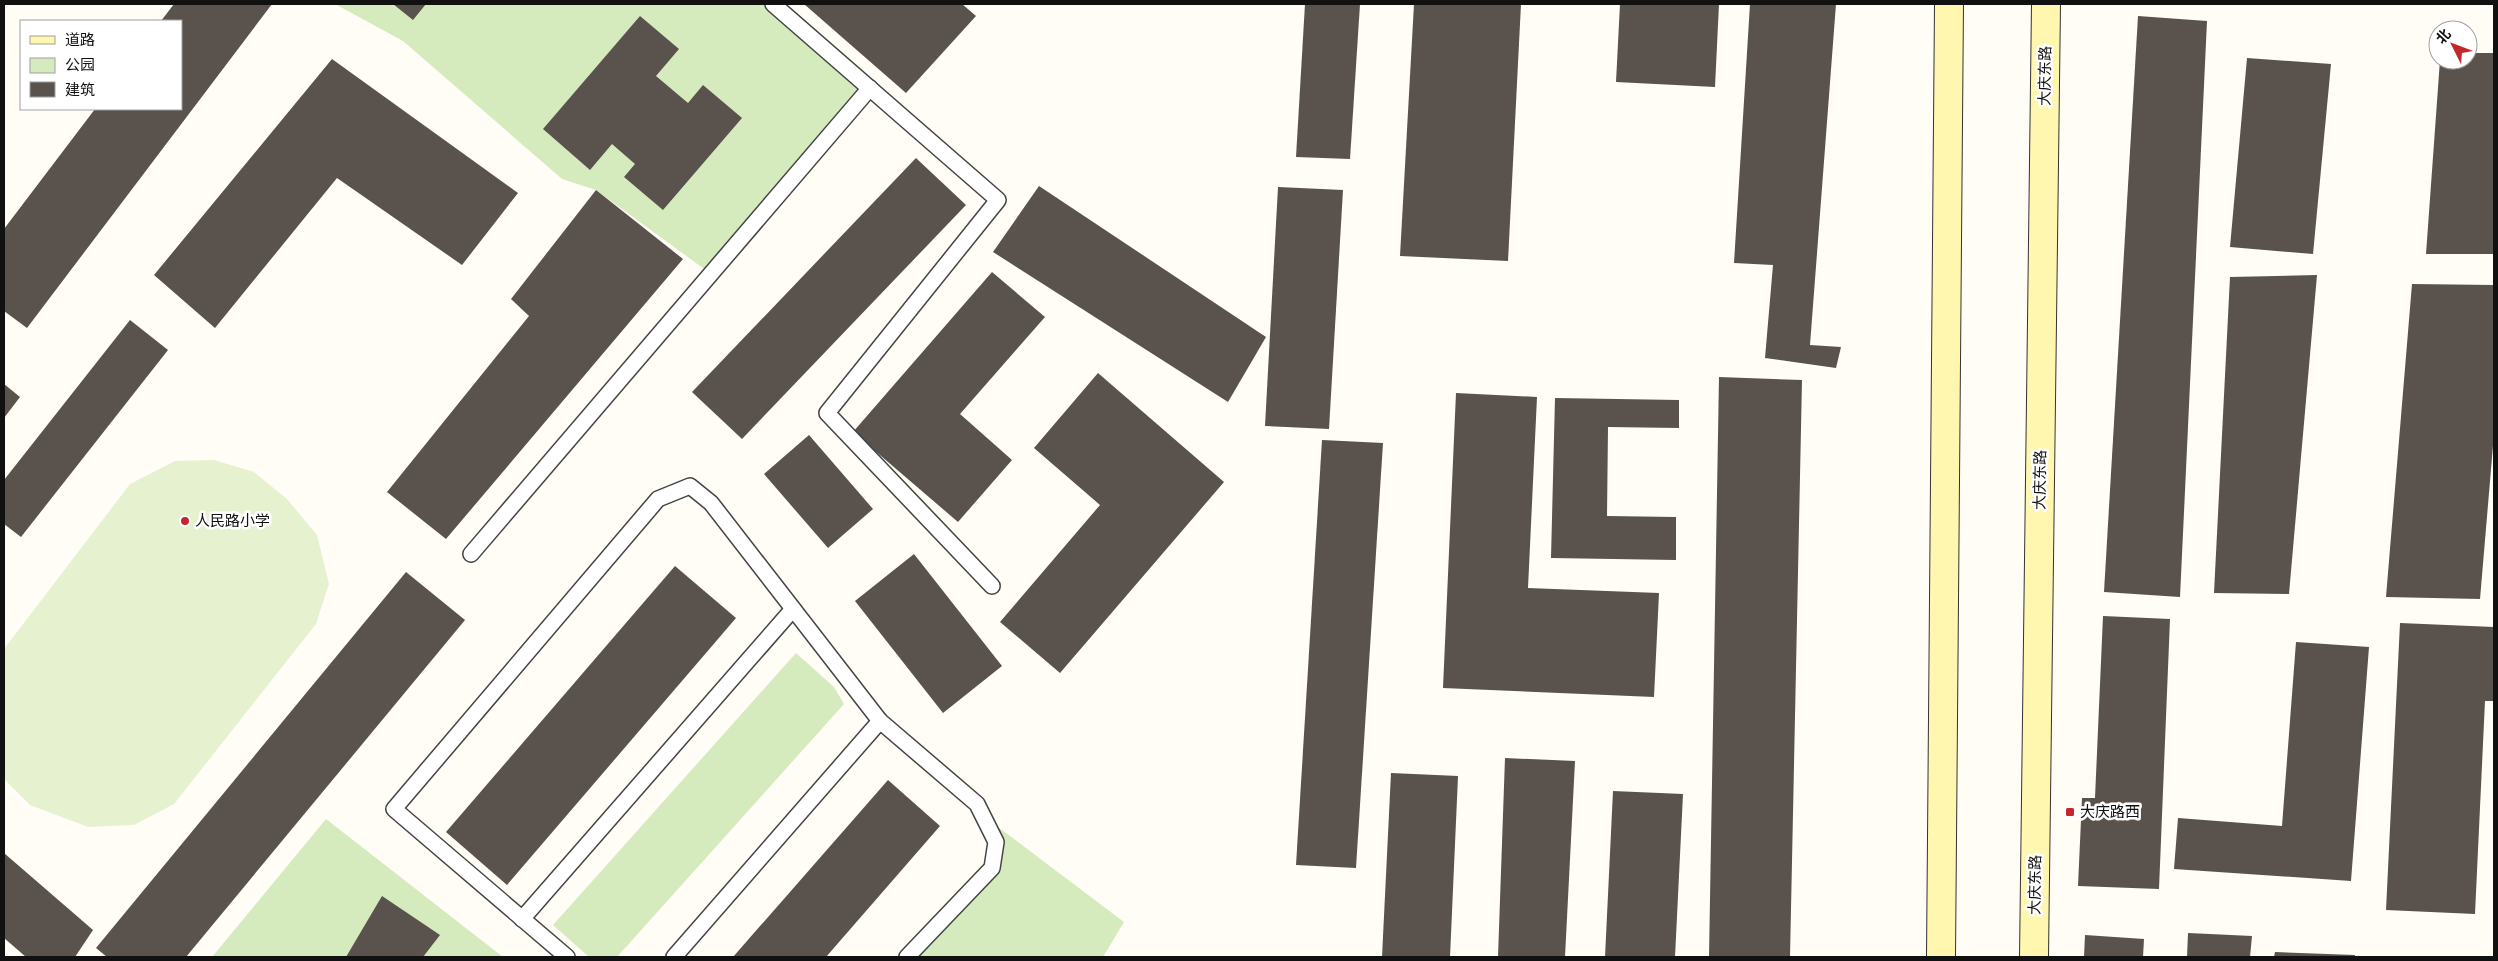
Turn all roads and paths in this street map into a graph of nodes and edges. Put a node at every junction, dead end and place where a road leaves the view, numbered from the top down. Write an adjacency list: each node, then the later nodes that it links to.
1 (773, 4): 4 (lane)
2 (1949, 4): 13 (main road)
3 (2046, 4): 14 (main road, 大庆东路)
4 (870, 88): 5 (lane); 6 (lane)
5 (471, 554)
6 (992, 586)
7 (793, 609): 8 (lane); 9 (lane); 9 (lane)
8 (880, 721): 11 (lane); 12 (lane)
9 (522, 920): 10 (lane)
10 (567, 957)
11 (674, 957)
12 (906, 957)
13 (1941, 957)
14 (2034, 957)

